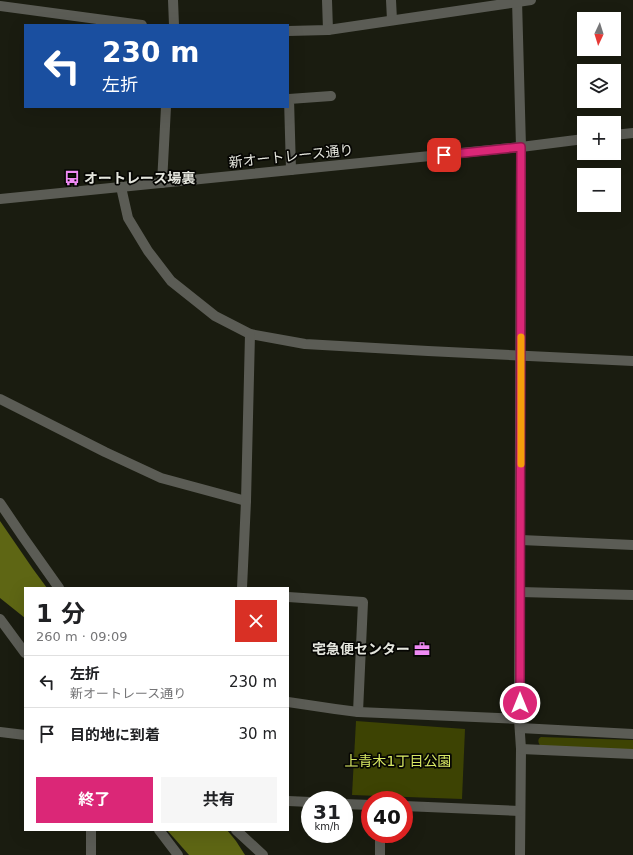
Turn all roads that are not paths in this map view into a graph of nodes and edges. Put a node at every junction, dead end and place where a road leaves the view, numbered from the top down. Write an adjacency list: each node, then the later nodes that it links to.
1 (173, 0): 9 (street)
2 (327, 0): 11 (street)
3 (391, 0): 7 (street)
4 (531, 0): 5 (street)
5 (517, 1): 7 (street); 17 (street)
6 (0, 6): 8 (street)
7 (392, 20): 11 (street)
8 (135, 24)
9 (174, 24)
10 (289, 30): 11 (street)
11 (328, 30)
12 (331, 96): 18 (street)
13 (166, 108): 19 (street)
14 (633, 133): 15 (street)
15 (621, 135)
16 (577, 140): 17 (street, 新オートレース通り)
17 (521, 147): 18 (street, 新オートレース通り); 23 (street)
18 (291, 170): 19 (street, 新オートレース通り)
19 (162, 183): 20 (street, 新オートレース通り)
20 (121, 187): 21 (street, 新オートレース通り); 22 (street)
21 (0, 199)
22 (250, 334): 23 (street); 26 (street)
23 (521, 356): 24 (street); 28 (street)
24 (633, 361)
25 (0, 399): 26 (street)
26 (246, 502): 31 (street)
27 (0, 503): 30 (street)
28 (521, 540): 29 (street); 32 (street)
29 (633, 545)
30 (58, 587)
31 (242, 587)
32 (520, 592): 33 (street); 39 (street)
33 (633, 595)
34 (289, 597): 38 (street)
35 (0, 619): 36 (street)
36 (24, 652)
37 (289, 702): 38 (street)
38 (358, 712): 39 (street)
39 (520, 724): 41 (street); 43 (street)
40 (0, 732): 42 (street)
41 (633, 734)
42 (24, 735)
43 (521, 749): 44 (street); 48 (street)
44 (633, 754)
45 (289, 801): 46 (street)
46 (301, 802)
47 (413, 806): 48 (street)
48 (520, 811): 57 (street)
49 (91, 831): 53 (street)
50 (160, 831): 54 (street)
51 (237, 831): 55 (street)
52 (380, 843): 56 (street)
53 (91, 855)
54 (178, 855)
55 (263, 855)
56 (380, 855)
57 (520, 855)

